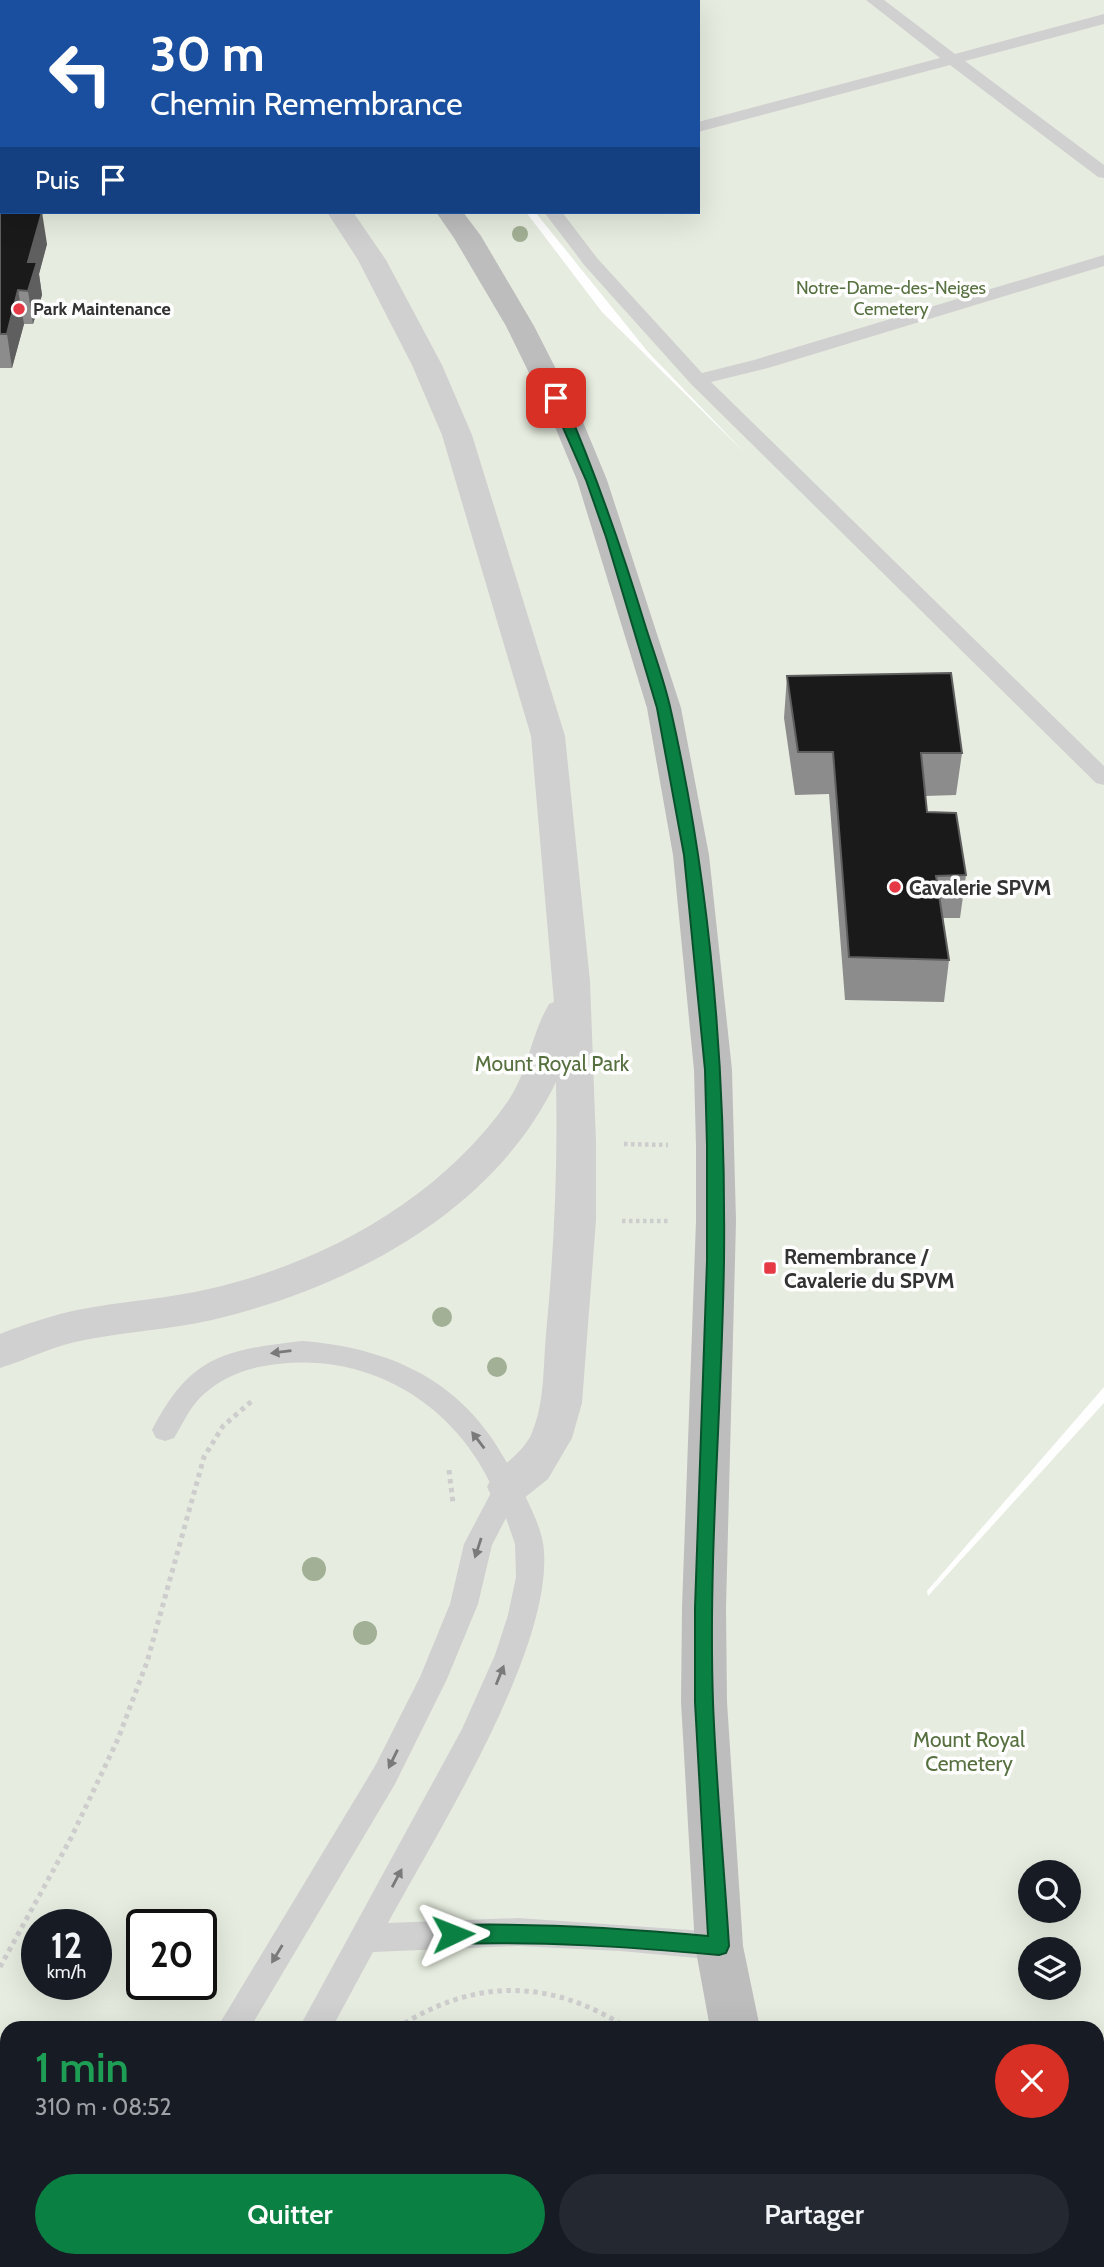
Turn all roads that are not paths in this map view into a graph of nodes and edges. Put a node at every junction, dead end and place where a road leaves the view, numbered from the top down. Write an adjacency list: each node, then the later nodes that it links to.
1 (874, 0): 3 (lane)
2 (1104, 19): 3 (lane)
3 (953, 60): 4 (lane); 5 (lane)
4 (700, 126)
5 (1104, 173)
6 (341, 214): 12 (street)
7 (450, 214): 17 (street)
8 (555, 214): 10 (lane)
9 (1104, 260): 10 (lane)
10 (698, 380): 11 (lane)
11 (1102, 771)
12 (572, 981): 13 (street); 15 (street)
13 (0, 1352)
14 (165, 1430): 15 (lane, one-way to 14)
15 (508, 1488): 16 (lane, one-way to 15); 18 (lane, one-way to 18)
16 (365, 1938): 17 (lane); 19 (lane)
17 (719, 1946): 20 (street)
18 (237, 2021)
19 (319, 2021)
20 (734, 2021)

